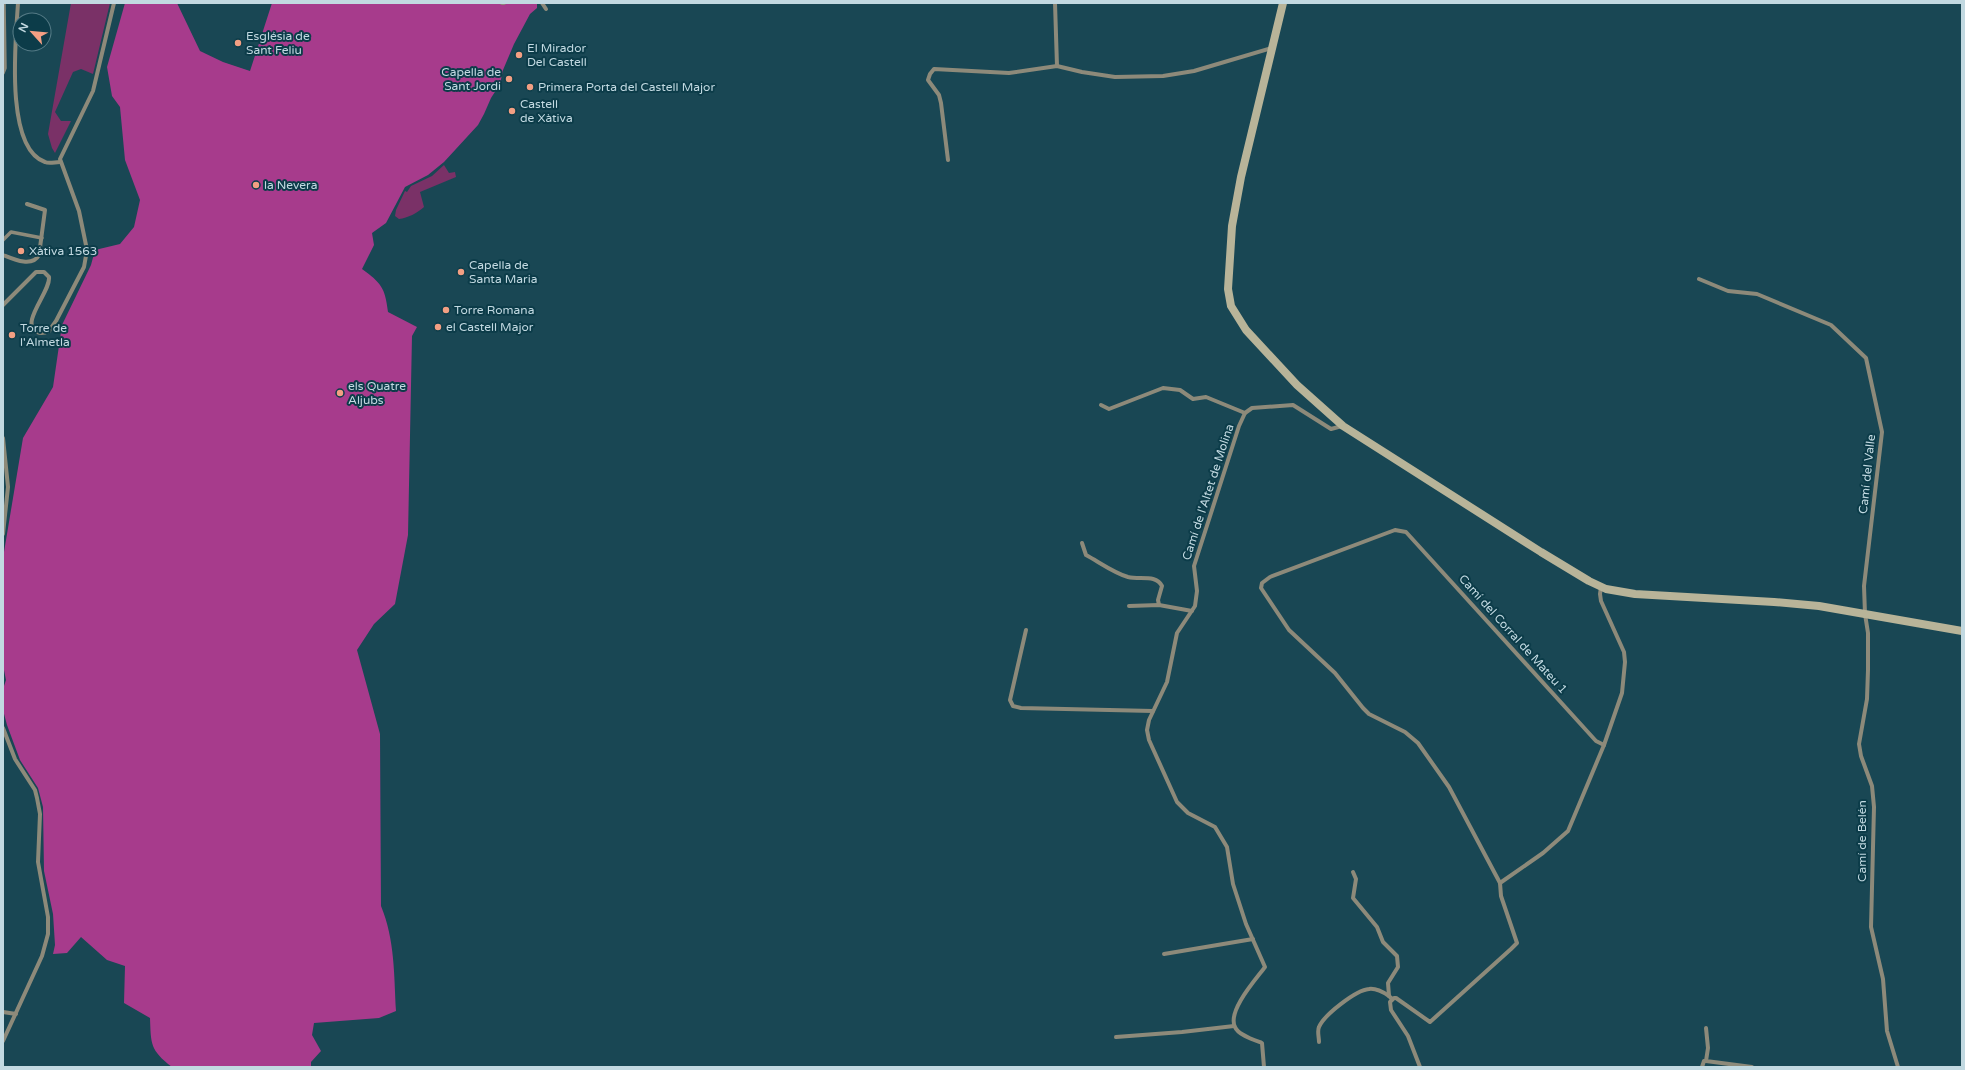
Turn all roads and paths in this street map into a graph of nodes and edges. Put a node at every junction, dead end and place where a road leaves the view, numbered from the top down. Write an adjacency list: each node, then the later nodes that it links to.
1 (4, 3): 10 (street)
2 (18, 3): 12 (street)
3 (114, 3): 12 (street)
4 (542, 3): 7 (street)
5 (1055, 3): 9 (street)
6 (1283, 3): 8 (main road)
7 (546, 9)
8 (1272, 48): 9 (street); 21 (main road)
9 (1057, 66): 11 (street)
10 (3, 73)
11 (948, 160)
12 (60, 162): 18 (street)
13 (27, 204): 14 (street)
14 (42, 238): 15 (street); 16 (street)
15 (3, 240)
16 (3, 255)
17 (1699, 279): 30 (street, Camí del Valle)
18 (3, 305)
19 (1100, 405): 20 (street)
20 (1245, 413): 21 (street, Camí de l'Altet de Molina); 29 (street, Camí de l'Altet de Molina)
21 (1343, 426): 26 (main road)
22 (3, 438): 23 (street)
23 (4, 451): 24 (street)
24 (3, 534)
25 (1082, 543): 27 (street)
26 (1601, 587): 30 (main road); 35 (street)
27 (1158, 605): 28 (street); 29 (street)
28 (1129, 606)
29 (1192, 611): 33 (street, Camí de l'Altet de Molina)
30 (1865, 614): 32 (main road); 53 (street, Camí de Belén)
31 (1026, 630): 33 (street)
32 (1962, 631)
33 (1153, 711): 38 (street, Camí de l'Altet de Molina)
34 (3, 728): 42 (street)
35 (1604, 745): 37 (street); 37 (street, Camí del Corral de Mateu 1)
36 (1353, 872): 40 (street)
37 (1500, 883): 40 (street)
38 (1252, 939): 39 (street); 43 (street, Camí de l'Altet de Molina)
39 (1164, 954)
40 (1390, 997): 47 (street); 50 (street)
41 (3, 1012): 42 (street)
42 (16, 1014): 46 (street)
43 (1234, 1026): 45 (street); 49 (street)
44 (1706, 1028): 48 (street)
45 (1116, 1037)
46 (3, 1041)
47 (1319, 1042)
48 (1706, 1061): 51 (street); 52 (street)
49 (1264, 1067)
50 (1420, 1067)
51 (1702, 1067)
52 (1752, 1067)
53 (1898, 1067)

